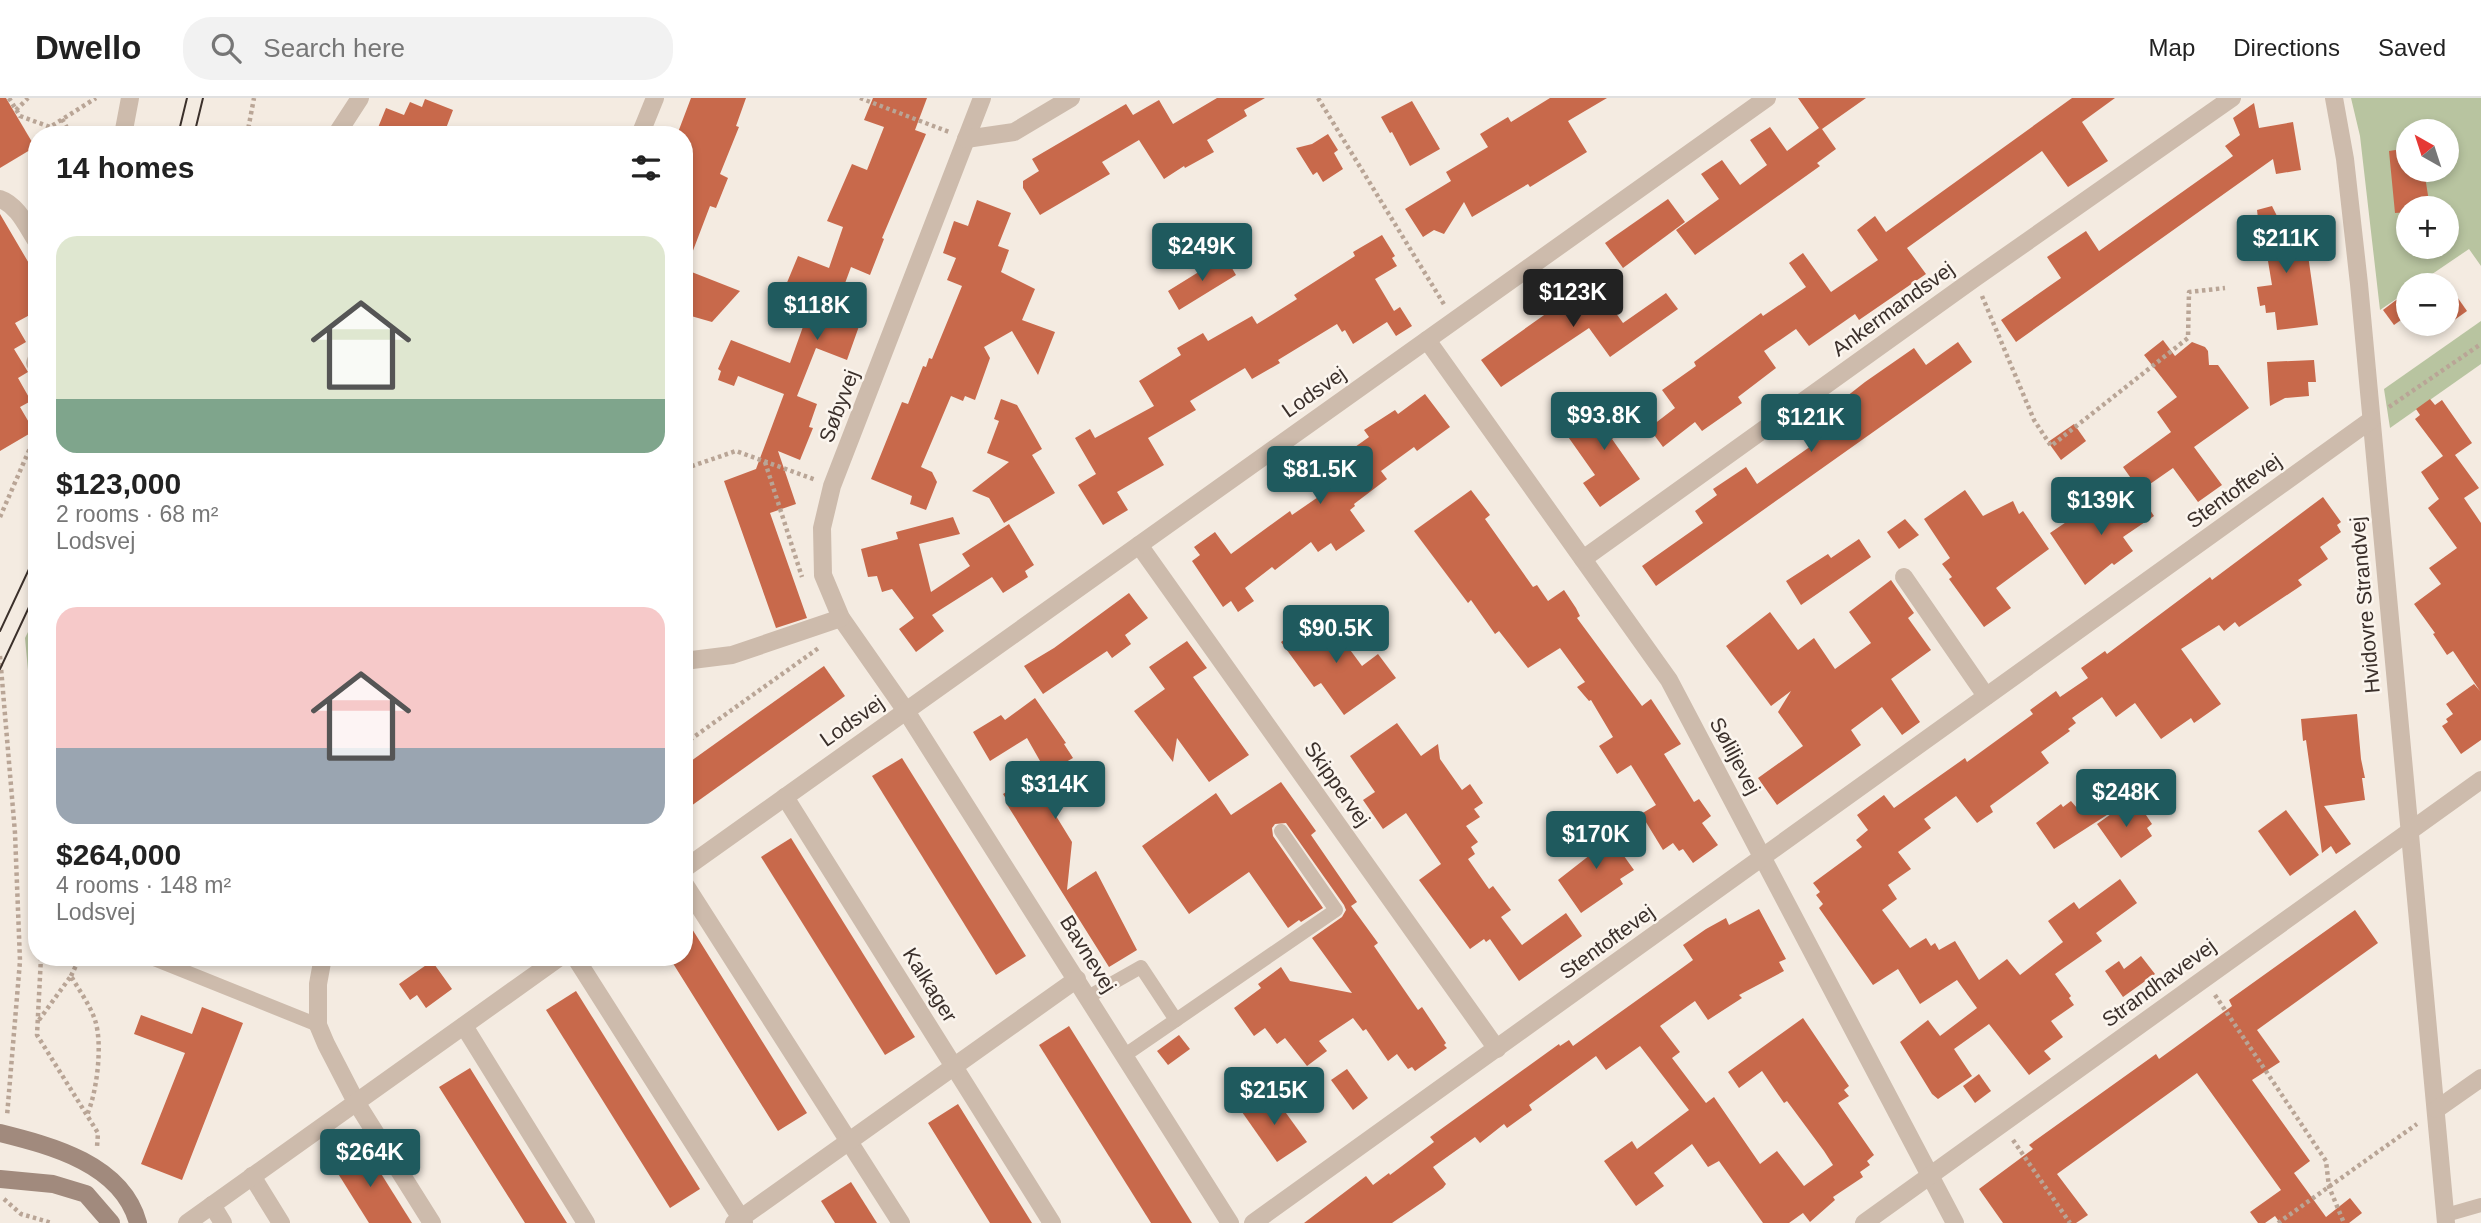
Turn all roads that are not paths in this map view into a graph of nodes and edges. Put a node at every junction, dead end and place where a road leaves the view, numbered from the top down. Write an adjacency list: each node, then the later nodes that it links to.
1 (130, 98): 9 (street)
2 (360, 98): 10 (street)
3 (654, 98): 11 (street)
4 (982, 98): 12 (street, Søbyvej)
5 (1071, 98): 12 (street)
6 (1767, 98): 15 (street, Lodsvej)
7 (2232, 98): 18 (street, Ankermandsvej)
8 (2334, 98): 16 (street, Hvidovre Strandvej)
9 (125, 126)
10 (342, 126)
11 (643, 126)
12 (966, 139): 20 (street, Søbyvej)
13 (0, 199): 14 (street)
14 (28, 228)
15 (1427, 340): 17 (street, Lodsvej); 18 (street, Søliljevej)
16 (2371, 420): 22 (street, Stentoftevej); 27 (street, Hvidovre Strandvej)
17 (1139, 545): 23 (street, Lodsvej); 40 (street, Skippervej)
18 (1583, 559): 28 (street, Søliljevej)
19 (1904, 577): 22 (street)
20 (841, 618): 21 (street); 23 (street, Søbyvej)
21 (693, 660)
22 (1986, 696): 28 (street, Stentoftevej)
23 (906, 711): 25 (street, Lodsvej); 35 (street, Bavnevej)
24 (2481, 780): 27 (street, Strandhavevej)
25 (785, 797): 29 (street, Lodsvej); 42 (street, Kalkager)
26 (1281, 831): 37 (lane)
27 (2410, 831): 45 (street, Hvidovre Strandvej); 48 (street, Strandhavevej)
28 (1763, 857): 40 (street, Stentoftevej); 48 (street, Søliljevej)
29 (693, 863)
30 (693, 897): 47 (street)
31 (171, 966): 38 (lane)
32 (321, 966): 38 (street)
33 (547, 966): 39 (street)
34 (581, 966): 54 (street)
35 (1077, 979): 36 (street, Bavnevej); 42 (street)
36 (1088, 997): 37 (lane); 41 (street, Bavnevej)
37 (1176, 1020): 41 (lane)
38 (318, 1025): 44 (street)
39 (464, 1026): 44 (street); 61 (street)
40 (1497, 1049): 65 (street, Stentoftevej)
41 (1125, 1055): 64 (street, Bavnevej)
42 (954, 1067): 47 (street); 63 (street, Kalkager)
43 (2481, 1078): 45 (street)
44 (356, 1102): 49 (street); 60 (street)
45 (2437, 1109): 53 (street, Hvidovre Strandvej)
46 (3, 1134): 56 (street)
47 (849, 1142): 54 (street); 62 (street)
48 (1931, 1175): 66 (street, Strandhavevej); 67 (street, Søliljevej)
49 (252, 1176): 51 (street); 59 (street)
50 (0, 1179): 55 (street)
51 (212, 1205): 57 (street); 58 (street)
52 (2481, 1205): 53 (lane)
53 (2446, 1219)
54 (740, 1222)
55 (111, 1223)
56 (138, 1223)
57 (187, 1223)
58 (223, 1223)
59 (281, 1223)
60 (432, 1223)
61 (586, 1223)
62 (901, 1223)
63 (1052, 1223)
64 (1230, 1223)
65 (1252, 1223)
66 (1864, 1223)
67 (1955, 1223)

